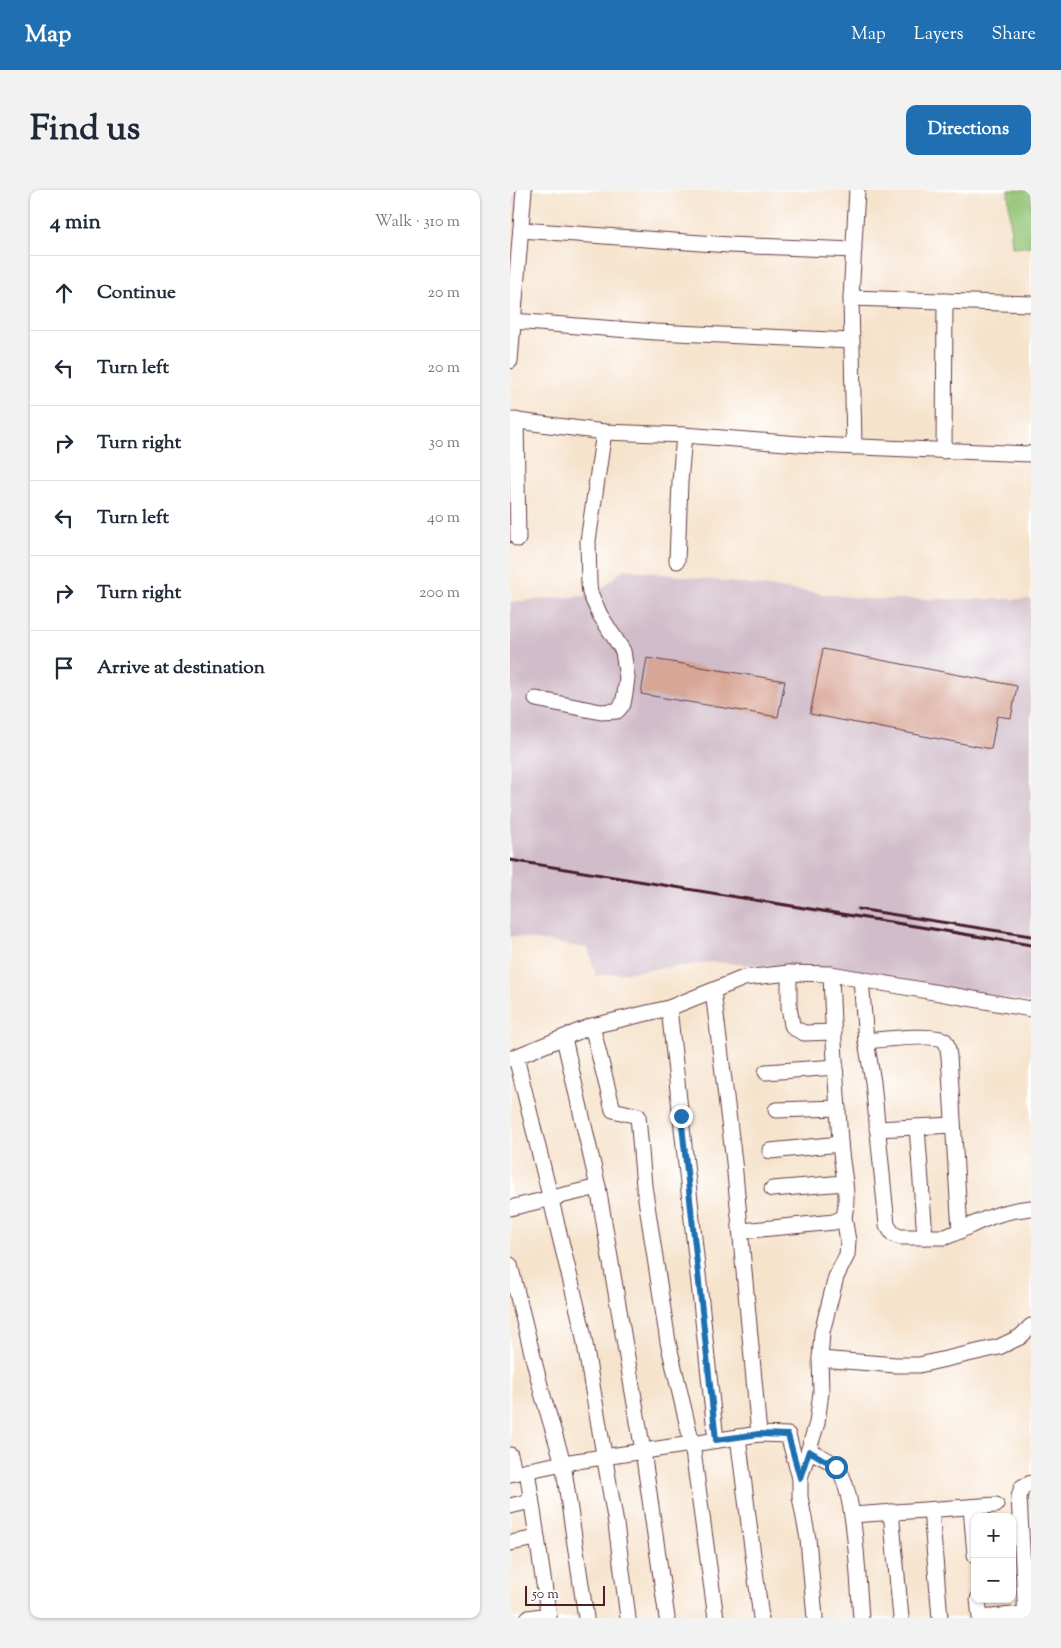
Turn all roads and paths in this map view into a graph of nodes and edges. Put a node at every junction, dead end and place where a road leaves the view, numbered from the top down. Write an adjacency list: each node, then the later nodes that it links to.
1 (524, 190): 3 (street)
2 (857, 190): 4 (street)
3 (521, 230): 4 (street); 5 (street)
4 (854, 250): 6 (street)
5 (513, 276): 9 (street)
6 (851, 298): 7 (street); 10 (street)
7 (945, 301): 8 (street); 16 (street)
8 (1031, 304)
9 (513, 321): 10 (street); 11 (street)
10 (852, 341): 15 (street)
11 (510, 354)
12 (513, 420): 13 (street); 18 (street)
13 (604, 432): 14 (street); 20 (street)
14 (684, 435): 15 (street); 19 (street)
15 (854, 447): 16 (street)
16 (944, 451): 17 (street)
17 (1031, 454)
18 (518, 539)
19 (677, 561)
20 (536, 699)
21 (789, 973): 22 (street); 24 (street); 28 (street)
22 (830, 974): 23 (street); 28 (street)
23 (861, 979): 26 (street); 30 (street)
24 (713, 991): 25 (street); 48 (street)
25 (669, 1008): 27 (street); 56 (street)
26 (1031, 1009)
27 (592, 1026): 29 (street); 57 (street)
28 (834, 1032): 32 (street)
29 (564, 1038): 31 (street); 42 (street)
30 (866, 1040): 36 (street); 38 (street)
31 (513, 1058): 44 (street)
32 (836, 1068): 33 (street); 34 (street)
33 (766, 1072)
34 (838, 1108): 35 (street); 39 (street)
35 (776, 1110)
36 (953, 1125): 37 (street); 49 (street)
37 (917, 1127): 38 (street); 50 (street)
38 (877, 1129): 50 (street)
39 (840, 1144): 40 (street); 41 (street)
40 (770, 1151)
41 (844, 1183): 43 (street); 47 (street)
42 (598, 1187): 44 (street); 58 (street)
43 (772, 1189)
44 (551, 1198): 45 (street); 61 (street)
45 (510, 1208)
46 (1031, 1208): 49 (street)
47 (844, 1218): 48 (street); 53 (street)
48 (741, 1231): 54 (street)
49 (960, 1231): 50 (street)
50 (925, 1237)
51 (510, 1266): 62 (street)
52 (1031, 1326): 53 (street)
53 (820, 1359): 59 (street)
54 (759, 1434): 55 (street); 64 (street)
55 (738, 1437): 56 (street); 84 (street)
56 (716, 1440): 57 (street)
57 (692, 1444): 58 (street); 83 (street)
58 (643, 1451): 61 (street); 82 (street)
59 (809, 1451): 64 (street); 73 (street)
60 (510, 1455): 63 (street)
61 (605, 1456): 62 (street); 81 (street)
62 (562, 1463): 63 (street); 80 (street)
63 (517, 1472): 66 (street)
64 (800, 1478): 85 (street)
65 (1031, 1483): 77 (street)
66 (531, 1501): 68 (street); 74 (street)
67 (996, 1505): 69 (street)
68 (510, 1506)
69 (971, 1507): 70 (street); 72 (street)
70 (931, 1510): 71 (street); 88 (street)
71 (892, 1512): 73 (street); 87 (street)
72 (972, 1513)
73 (852, 1516): 86 (street)
74 (537, 1538): 75 (street); 78 (street)
75 (510, 1543)
76 (979, 1603): 89 (street)
77 (1028, 1615): 89 (street)
78 (549, 1616): 79 (street)
79 (528, 1618)
80 (586, 1618)
81 (628, 1618)
82 (667, 1618)
83 (716, 1618)
84 (761, 1618)
85 (815, 1618)
86 (861, 1618)
87 (900, 1618)
88 (940, 1618)
89 (983, 1618)

